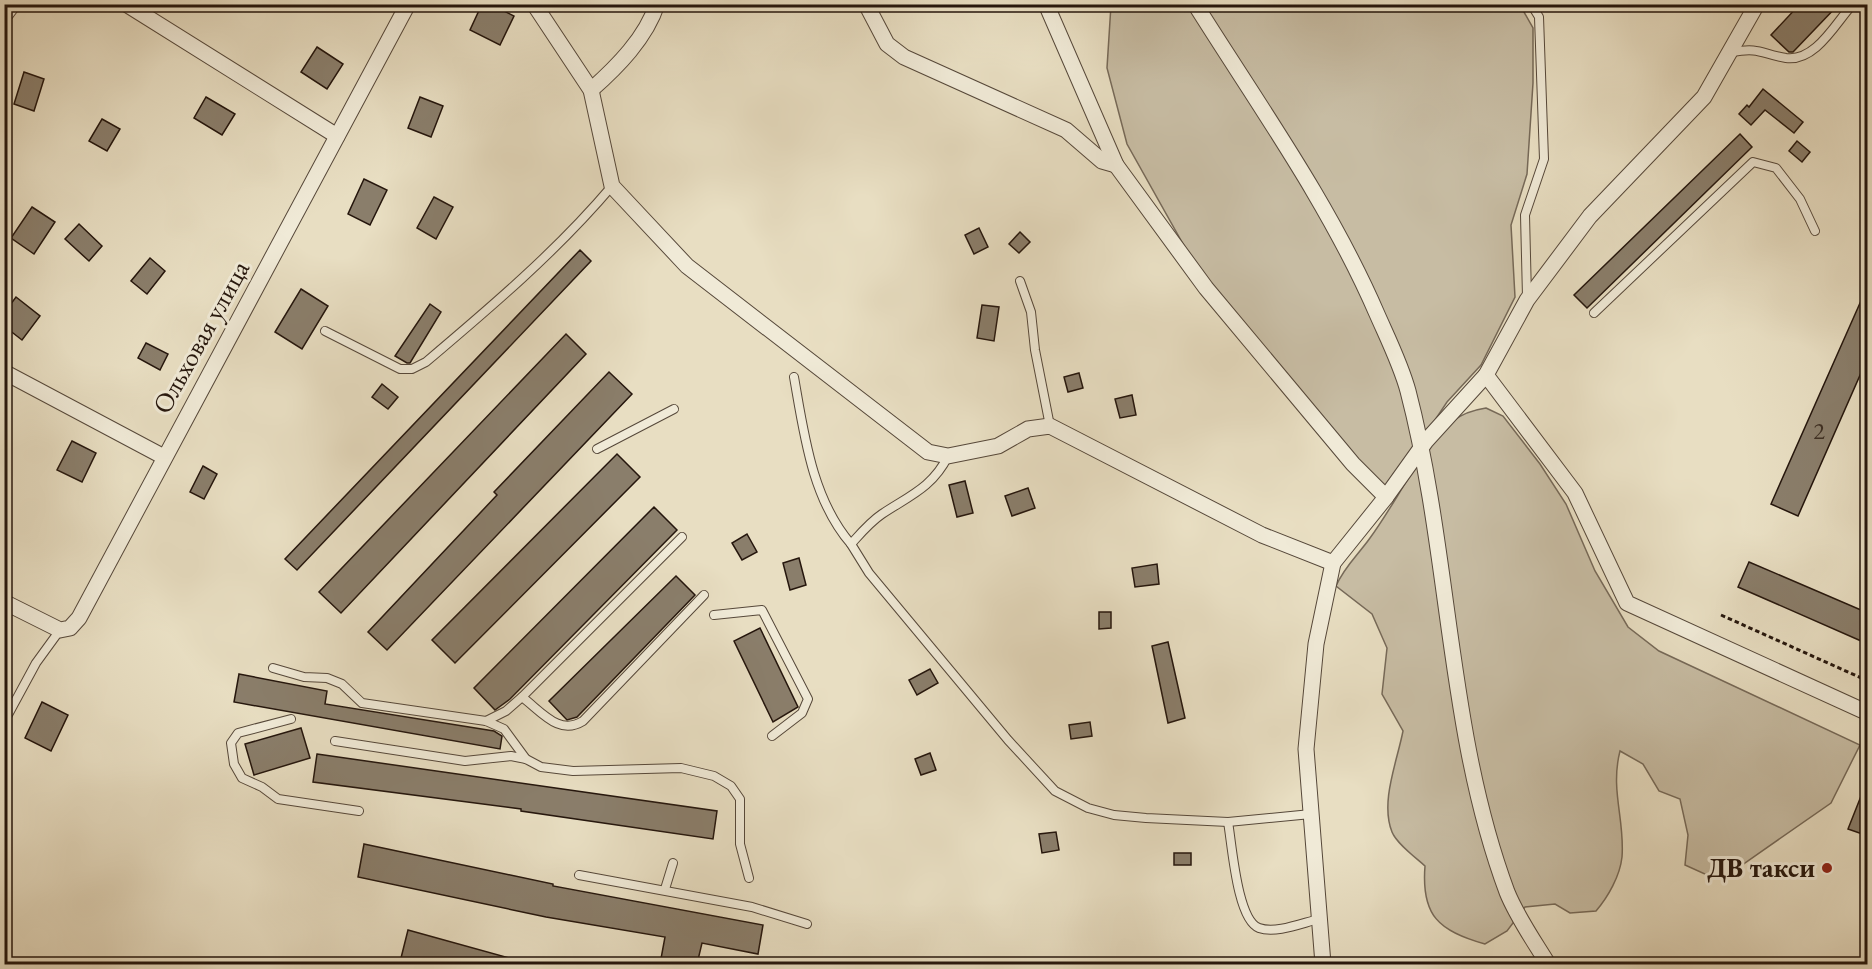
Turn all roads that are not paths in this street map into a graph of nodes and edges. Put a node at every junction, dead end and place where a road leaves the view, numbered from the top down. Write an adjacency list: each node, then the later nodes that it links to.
1 (13, 4): 12 (street)
2 (126, 4): 15 (street)
3 (408, 4): 15 (street, Ольховая улица)
4 (534, 4): 14 (street)
5 (657, 4): 14 (street)
6 (866, 4): 16 (street)
7 (1046, 4): 16 (street)
8 (1195, 4): 29 (street)
9 (1531, 4): 20 (lane)
10 (1757, 4): 13 (street)
11 (1853, 4): 13 (lane)
12 (4, 16)
13 (1732, 52): 20 (street)
14 (591, 90): 17 (street)
15 (337, 136): 31 (street, Ольховая улица)
16 (1116, 165): 32 (street)
17 (612, 186): 22 (lane); 30 (street)
18 (1815, 231): 21 (lane)
19 (1020, 281): 27 (lane)
20 (1527, 300): 24 (street)
21 (1594, 313)
22 (325, 331)
23 (4, 372): 31 (street)
24 (1486, 375): 29 (street); 42 (street)
25 (794, 377): 34 (lane)
26 (674, 409): 28 (lane)
27 (1050, 426): 30 (street); 35 (street)
28 (597, 449)
29 (1420, 450): 32 (street); 59 (street)
30 (948, 456): 34 (lane)
31 (164, 457): 39 (street, Ольховая улица)
32 (1386, 497): 35 (street)
33 (682, 537): 41 (lane)
34 (851, 544): 51 (lane)
35 (1333, 563): 50 (street)
36 (704, 595): 41 (lane)
37 (4, 602): 39 (street)
38 (714, 615): 46 (lane)
39 (60, 630): 45 (lane)
40 (273, 668): 44 (lane)
41 (522, 697): 44 (lane)
42 (1868, 713)
43 (291, 719): 49 (lane)
44 (486, 721): 48 (lane)
45 (4, 722)
46 (772, 736)
47 (335, 741): 48 (lane)
48 (526, 759): 54 (lane)
49 (359, 811)
50 (1313, 814): 51 (lane); 56 (street)
51 (1228, 822): 56 (lane)
52 (673, 863): 55 (lane)
53 (579, 875): 55 (lane)
54 (749, 878)
55 (665, 889): 57 (lane)
56 (1319, 919): 58 (street)
57 (807, 924)
58 (1323, 964)
59 (1548, 964)

